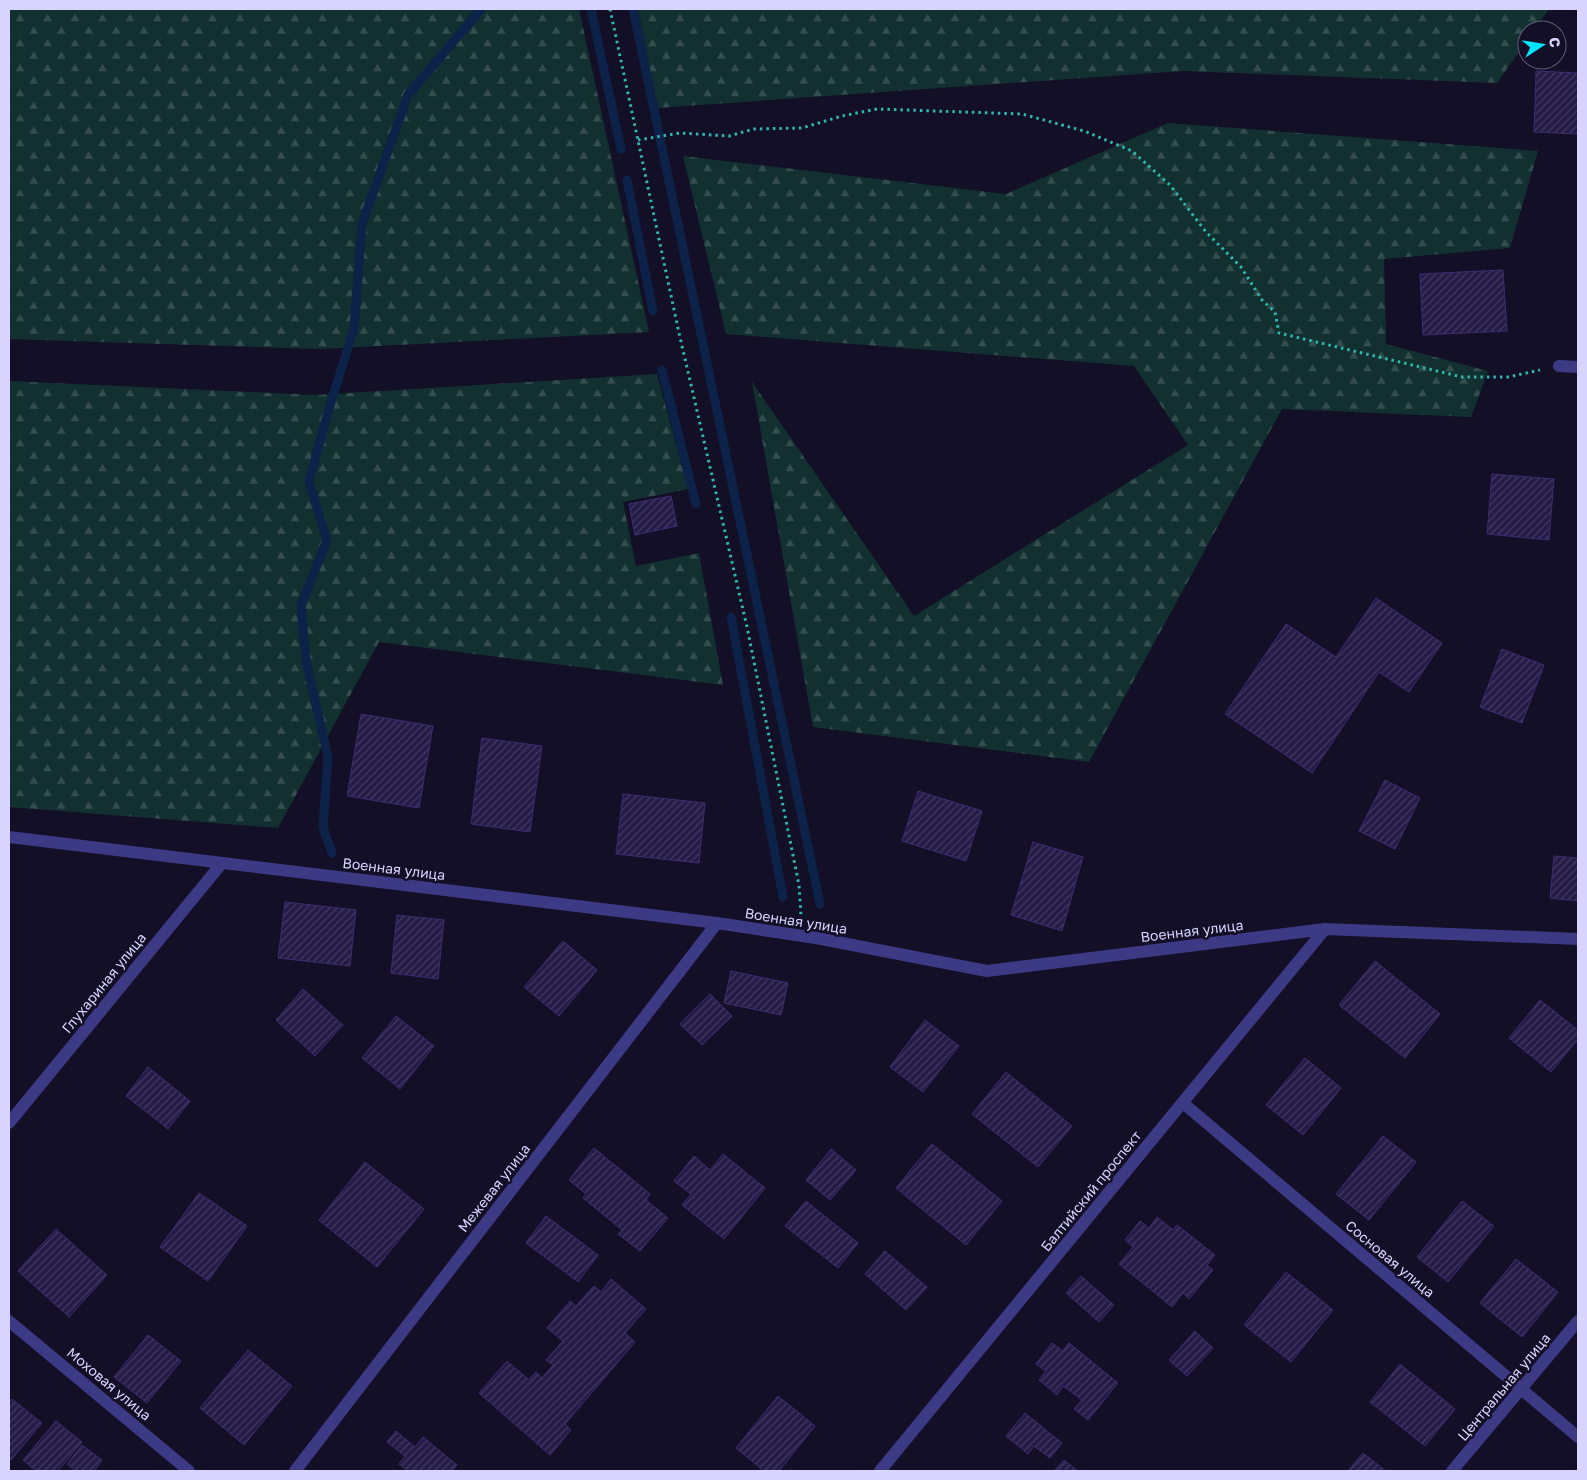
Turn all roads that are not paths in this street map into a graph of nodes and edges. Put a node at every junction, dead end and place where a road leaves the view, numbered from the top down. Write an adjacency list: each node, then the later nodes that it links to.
1 (1559, 366): 2 (street)
2 (1578, 367)
3 (9, 837): 4 (street, Военная улица)
4 (222, 863): 5 (street, Военная улица); 9 (street, Глухариная улица)
5 (717, 923): 6 (street, Военная улица); 15 (street, Межевая улица)
6 (1324, 929): 7 (street, Военная улица); 8 (street, Балтийский проспект)
7 (1578, 939)
8 (1183, 1103): 12 (street, Сосновая улица); 16 (street, Балтийский проспект)
9 (9, 1123)
10 (9, 1320): 14 (street, Моховая улица)
11 (1578, 1321): 12 (street, Центральная улица)
12 (1522, 1390): 13 (street, Сосновая улица); 17 (street, Центральная улица)
13 (1578, 1437)
14 (189, 1471)
15 (296, 1471)
16 (880, 1471)
17 (1452, 1471)

